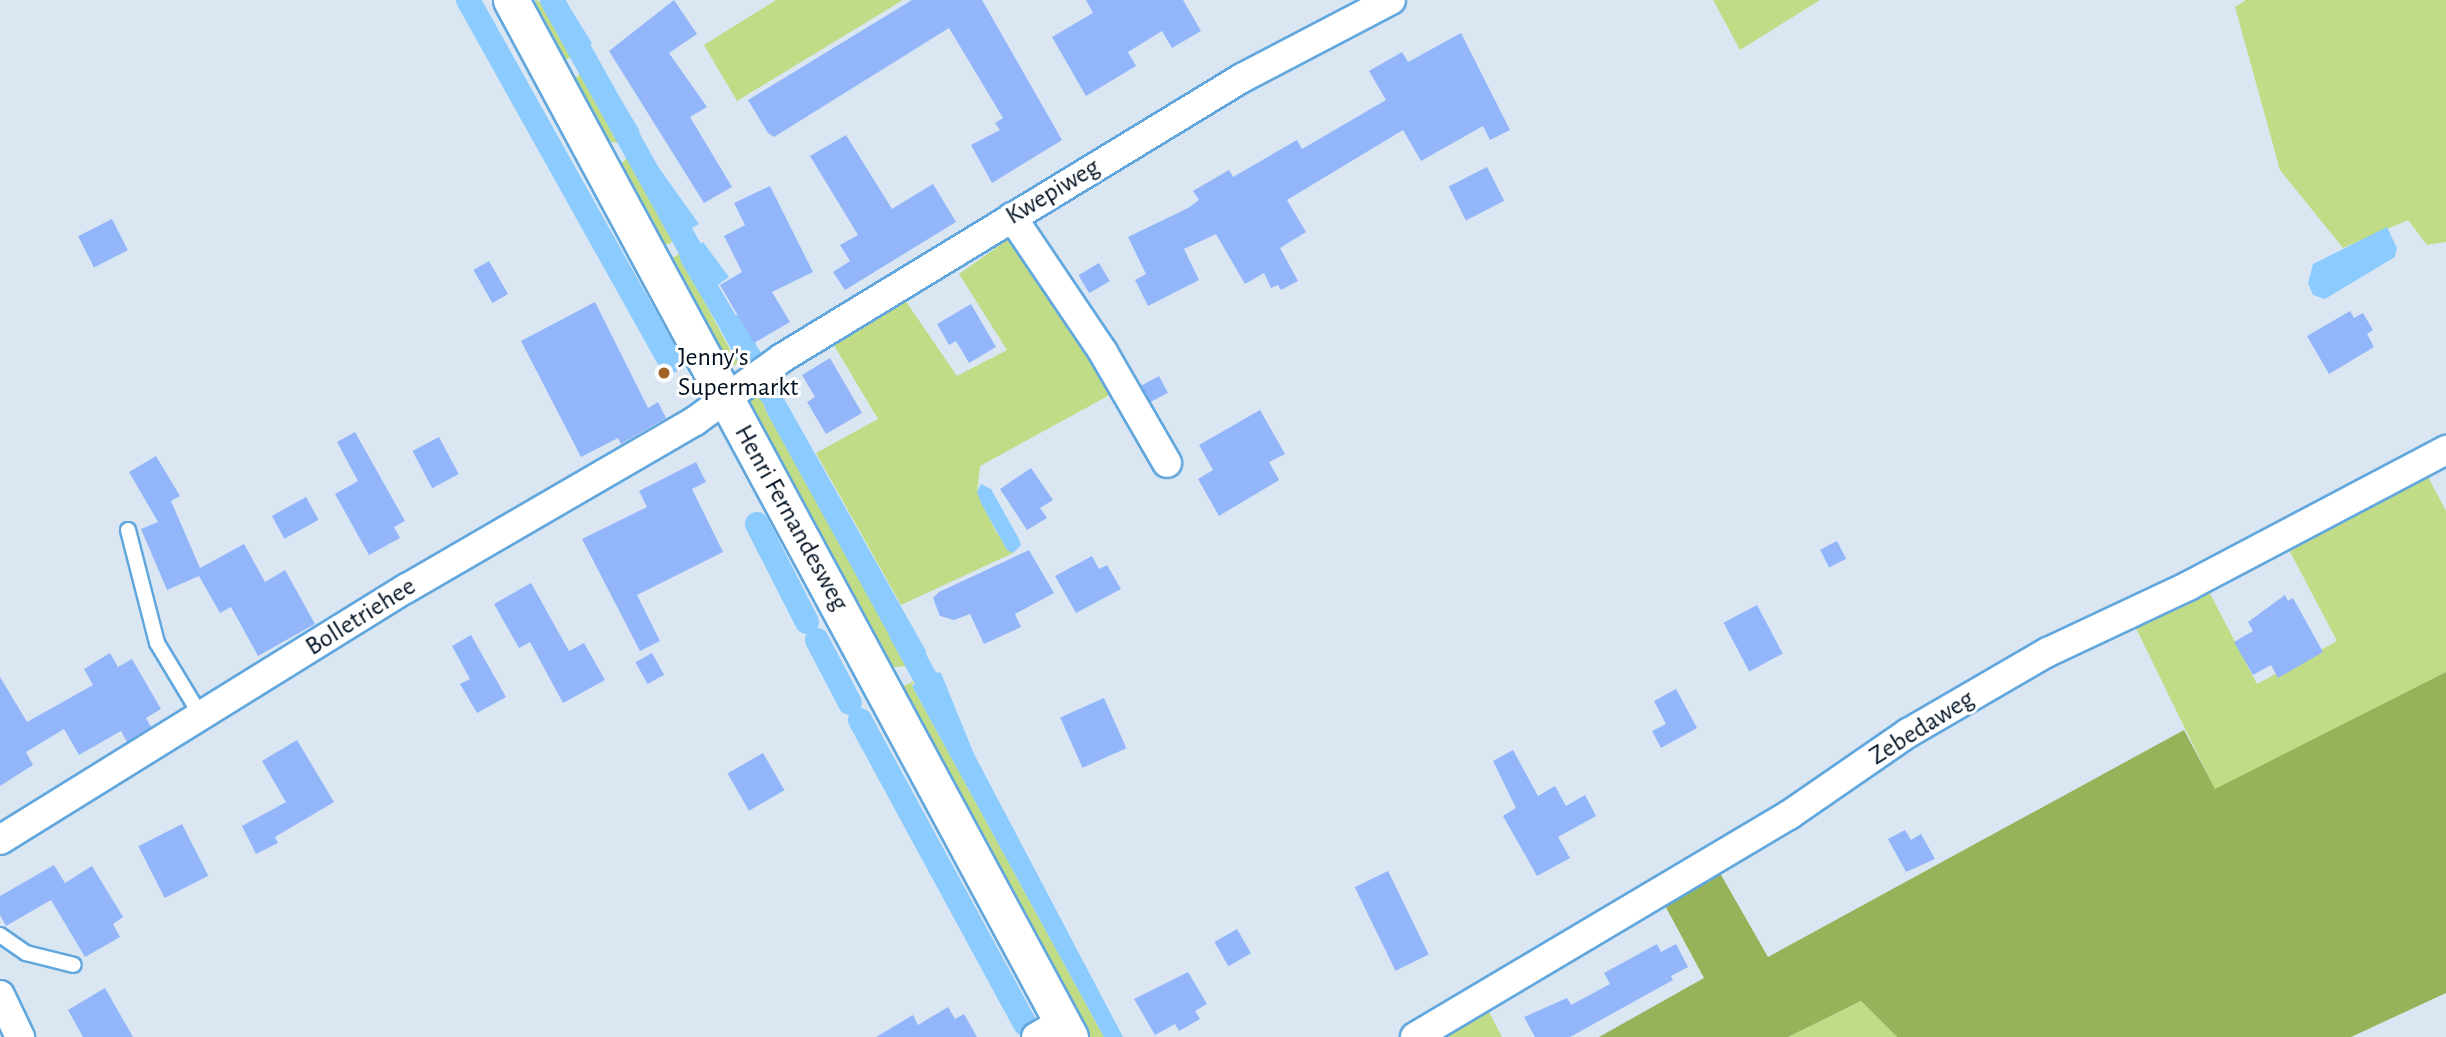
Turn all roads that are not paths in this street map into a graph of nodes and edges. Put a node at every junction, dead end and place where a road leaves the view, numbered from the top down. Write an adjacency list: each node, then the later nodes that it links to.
1 (511, 0): 4 (street, Henri Fernandesweg)
2 (1391, 0): 3 (street, Kwepiweg)
3 (1012, 217): 4 (street, Kwepiweg); 6 (street)
4 (735, 391): 8 (street, Bolletriehee); 13 (street, Henri Fernandesweg)
5 (2446, 450): 15 (street, Zebedaweg)
6 (1167, 463)
7 (128, 530): 8 (lane)
8 (201, 716): 9 (street, Bolletriehee)
9 (0, 839)
10 (0, 935): 11 (lane)
11 (74, 965)
12 (0, 995): 14 (street)
13 (1056, 1032)
14 (20, 1037)
15 (1415, 1037)

